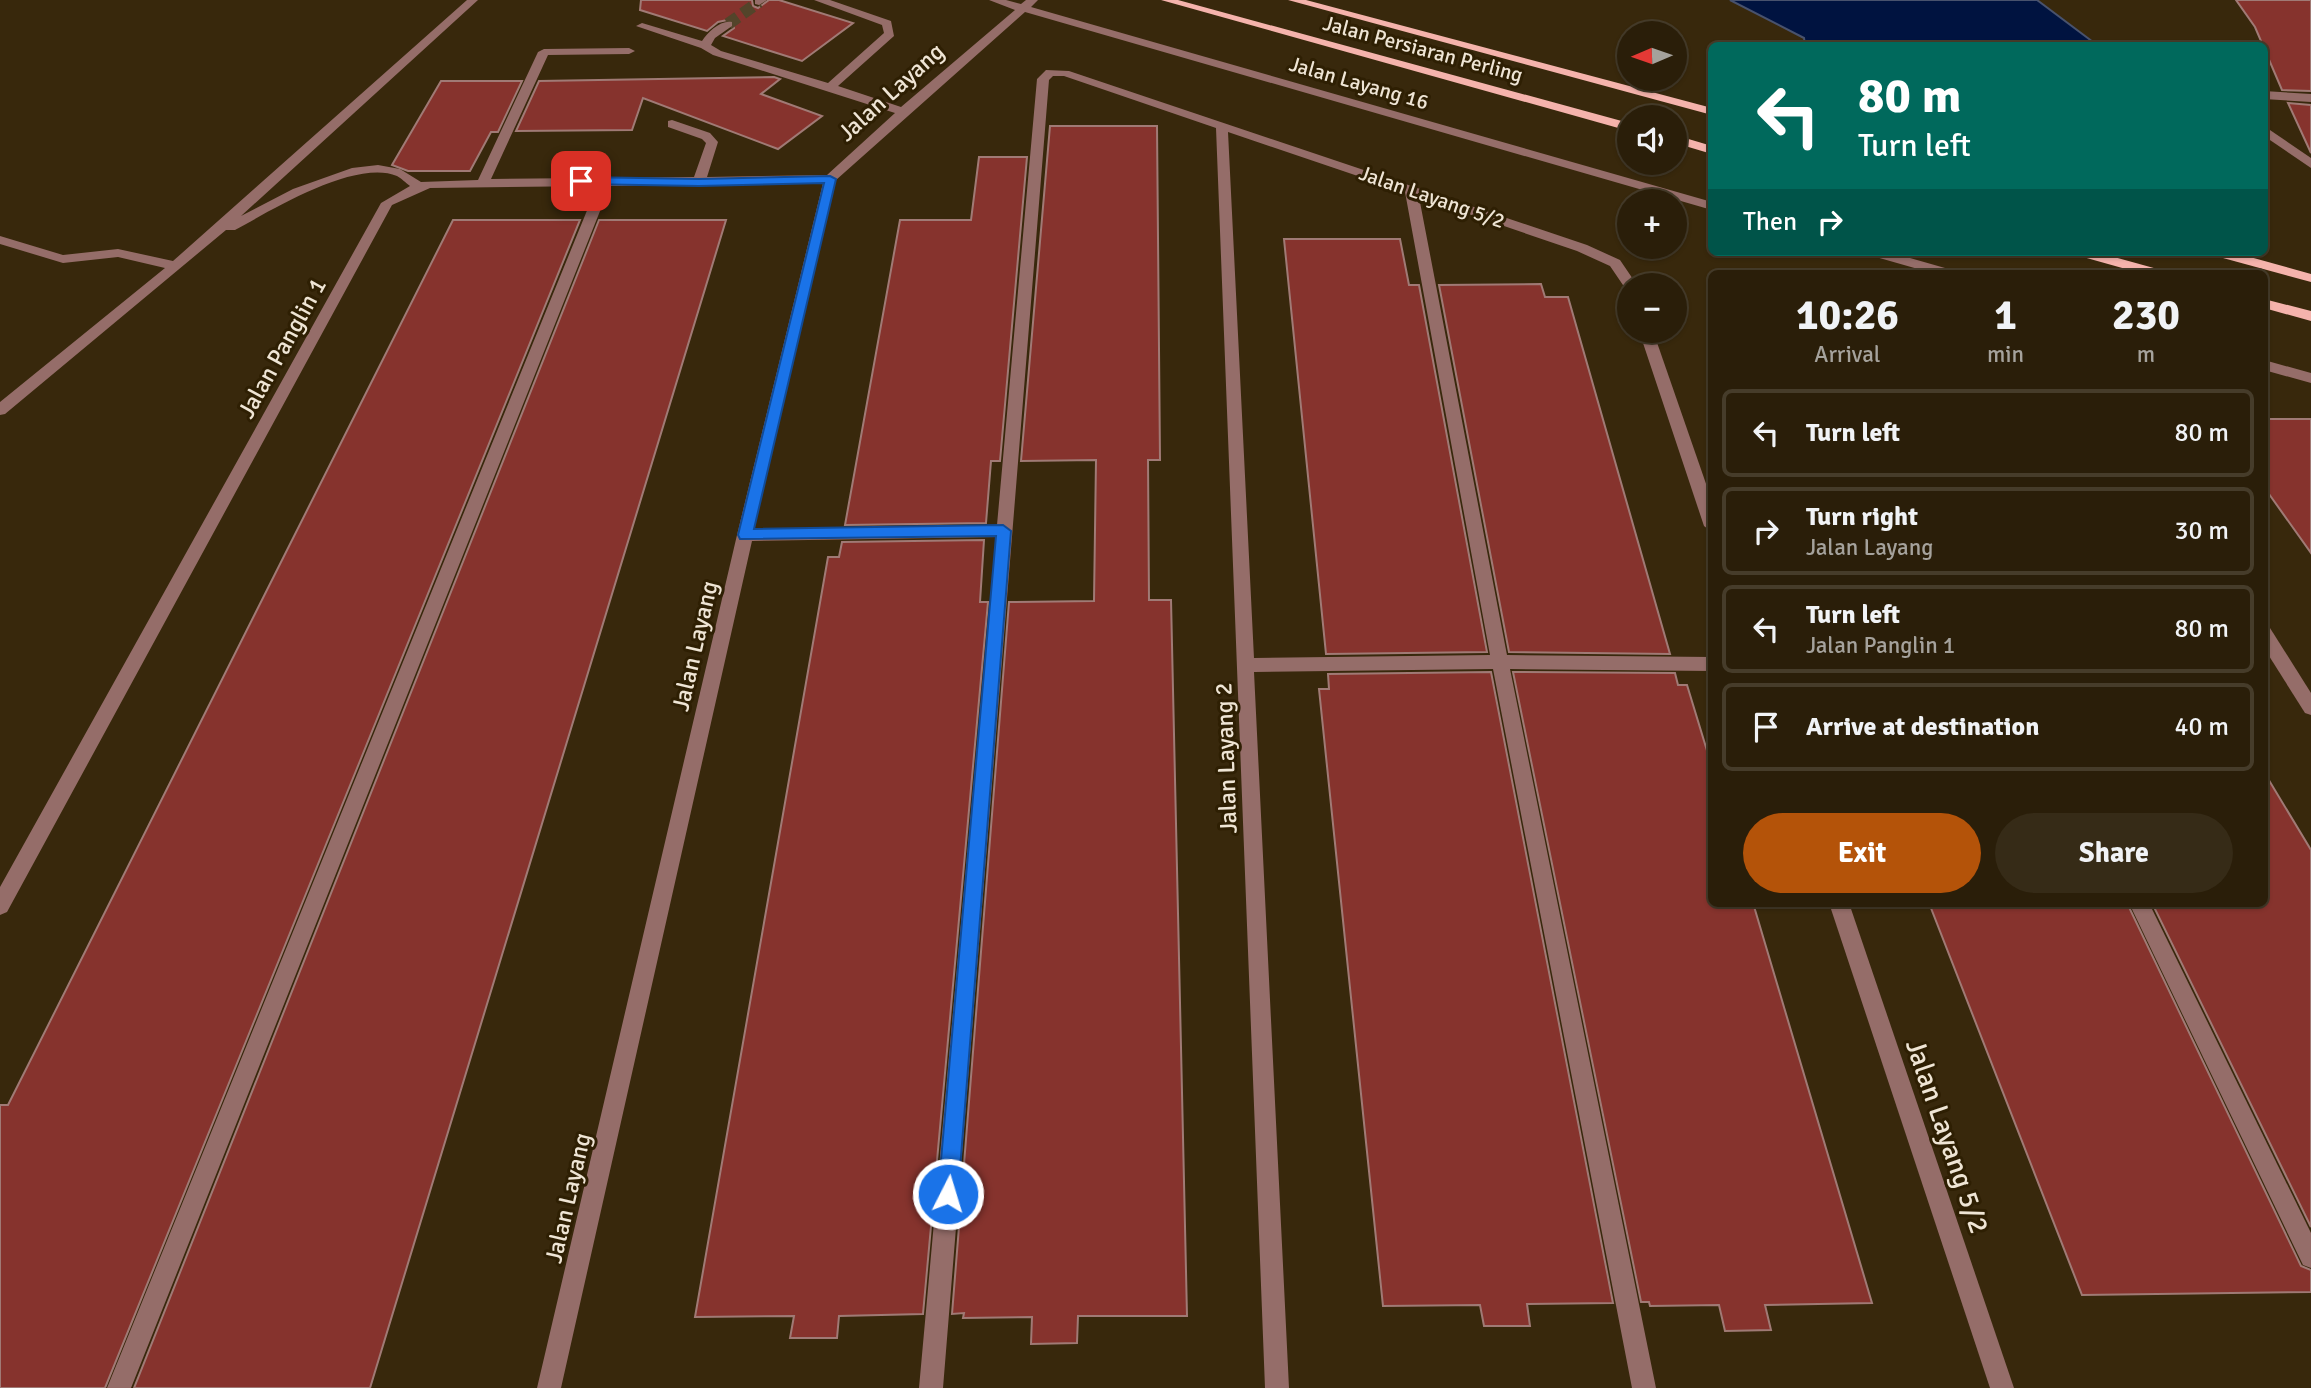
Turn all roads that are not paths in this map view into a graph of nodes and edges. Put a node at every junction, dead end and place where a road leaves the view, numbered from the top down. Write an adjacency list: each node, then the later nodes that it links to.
1 (473, 0): 30 (street)
2 (819, 0): 11 (street)
3 (994, 0): 6 (street, Jalan Layang 16)
4 (1166, 0): 17 (main road, Jalan Persiaran Perling)
5 (1293, 0): 14 (main road, Jalan Persiaran Perling)
6 (1029, 4): 15 (street, Jalan Layang); 29 (street, Jalan Layang 16)
7 (728, 24): 9 (street)
8 (642, 26): 9 (street)
9 (705, 46): 11 (street)
10 (629, 51): 26 (street)
11 (830, 87): 15 (street)
12 (2268, 94): 13 (street)
13 (2311, 98)
14 (1708, 111)
15 (903, 112): 23 (street, Jalan Layang)
16 (672, 124): 25 (street)
17 (1617, 124)
18 (1222, 125): 28 (street, Jalan Layang 5/2); 47 (street, Jalan Layang 5/2); 52 (street, Jalan Layang 2)
19 (2268, 133): 22 (street)
20 (1687, 142): 21 (main road)
21 (1708, 148)
22 (2311, 164)
23 (830, 179): 25 (street, Jalan Panglin 1); 48 (street, Jalan Layang)
24 (606, 180): 25 (street, Jalan Panglin 1); 26 (street, Jalan Panglin 1); 58 (street)
25 (699, 182)
26 (483, 183): 27 (street, Jalan Panglin 1)
27 (419, 186): 30 (street); 54 (street, Jalan Panglin 1)
28 (1411, 190): 38 (street, Jalan Layang 5/2); 50 (street)
29 (1708, 205)
30 (209, 238): 35 (street)
31 (0, 240): 35 (street)
32 (1888, 256): 36 (street)
33 (2095, 256): 37 (main road)
34 (2231, 256): 39 (main road)
35 (176, 266): 45 (street)
36 (1937, 270)
37 (2145, 270)
38 (1622, 273)
39 (2311, 278)
40 (2268, 304): 41 (main road)
41 (2311, 316)
42 (1650, 343): 46 (street)
43 (2268, 366): 44 (street)
44 (2311, 379)
45 (0, 410)
46 (1708, 514)
47 (1003, 531): 48 (street); 60 (street)
48 (745, 535): 59 (street, Jalan Layang)
49 (2272, 658): 53 (street)
50 (1500, 662): 51 (street); 52 (street); 62 (street)
51 (1708, 664)
52 (1247, 665): 61 (street, Jalan Layang 2)
53 (2311, 708)
54 (0, 906)
55 (1840, 907): 63 (street, Jalan Layang 5/2)
56 (2141, 907): 57 (street)
57 (2311, 1257)
58 (119, 1388)
59 (549, 1388)
60 (932, 1388)
61 (1277, 1388)
62 (1644, 1388)
63 (2002, 1388)

